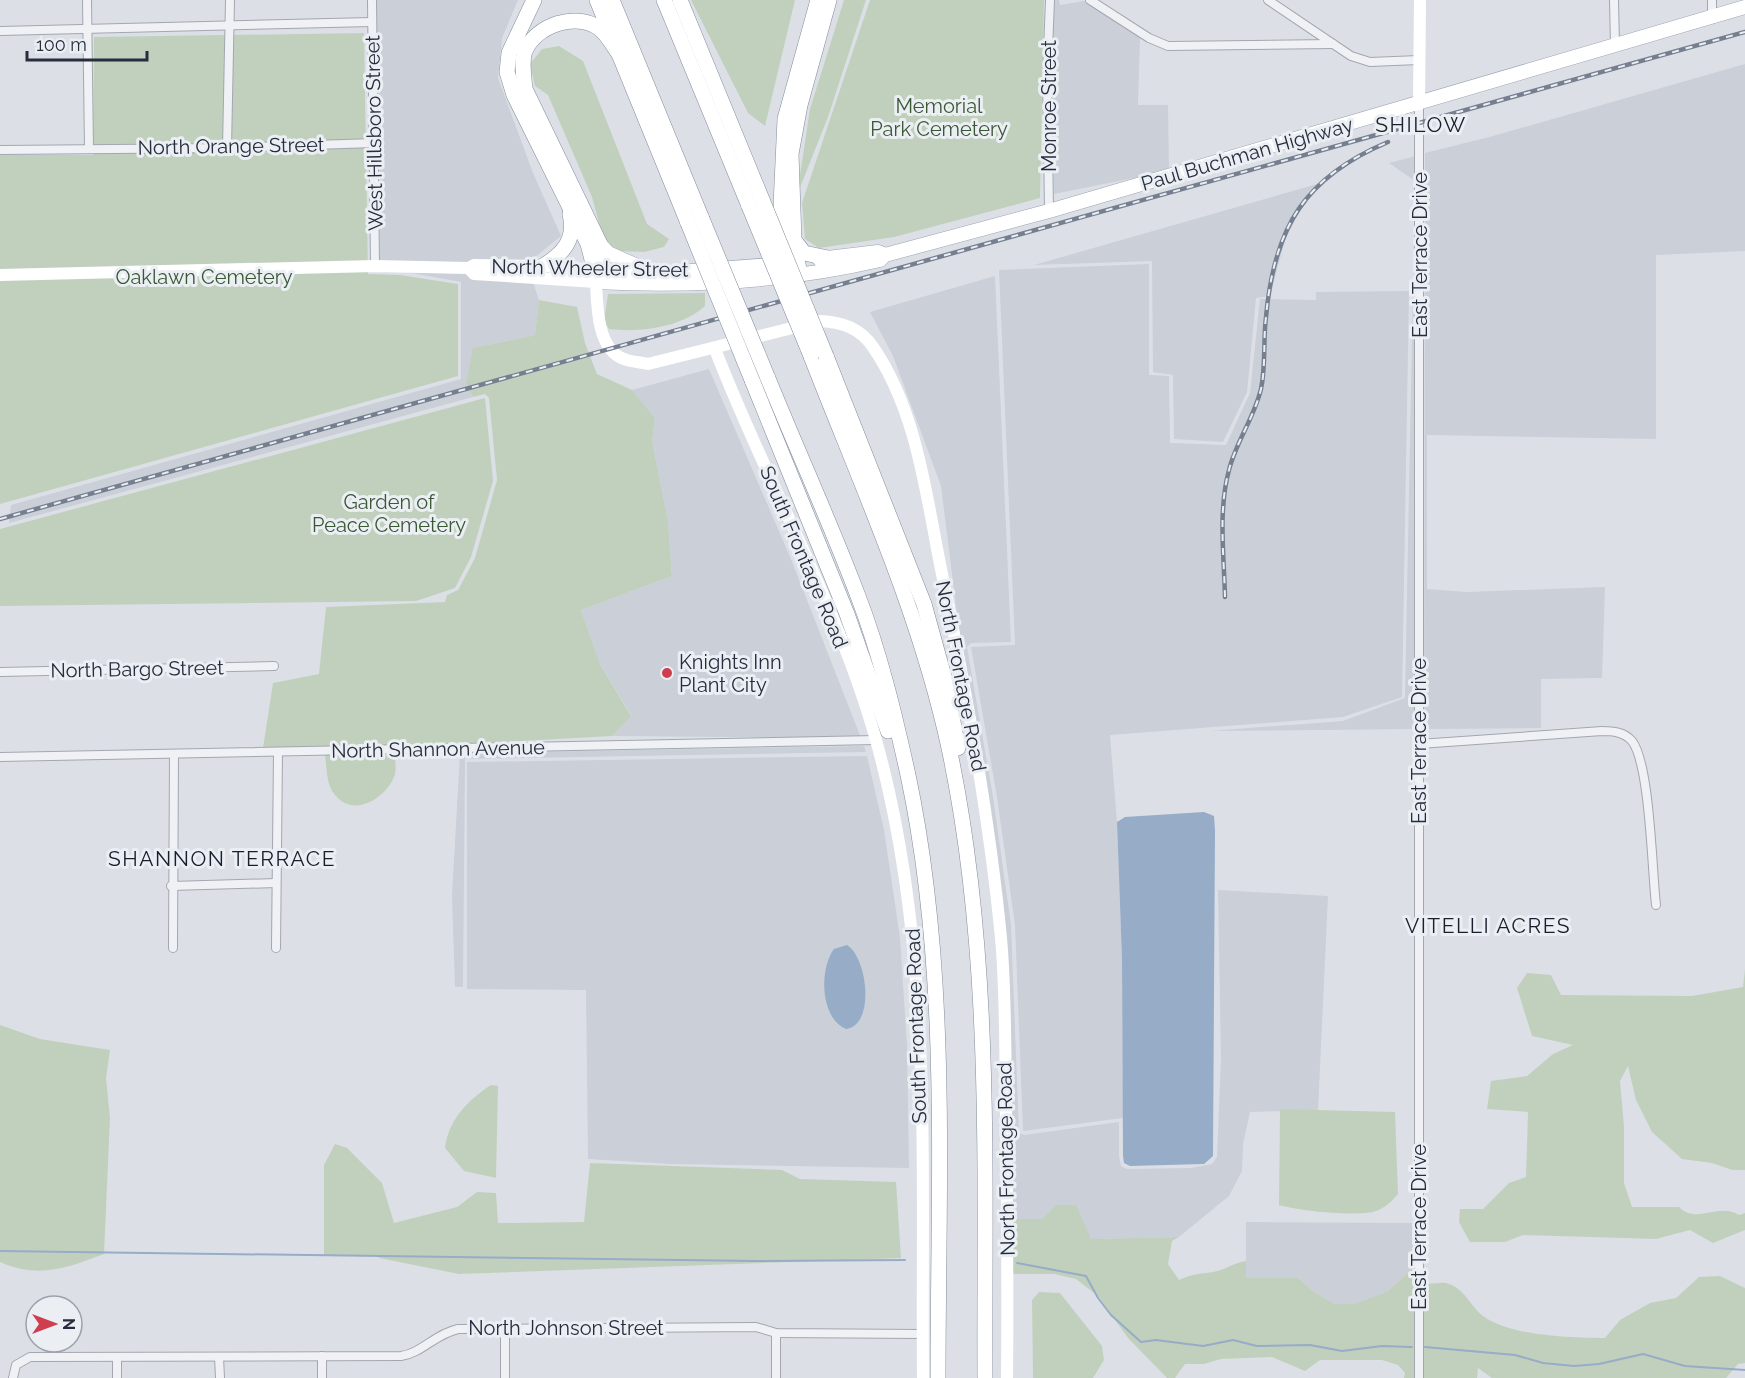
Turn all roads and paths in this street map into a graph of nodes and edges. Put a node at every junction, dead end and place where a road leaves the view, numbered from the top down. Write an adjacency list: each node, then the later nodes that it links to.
1 (87, 0): 21 (street)
2 (230, 0): 20 (street)
3 (372, 0): 19 (street, West Hillsboro Street)
4 (534, 0): 32 (highway)
5 (597, 0): 25 (highway)
6 (612, 0): 35 (highway)
7 (664, 0): 33 (highway)
8 (818, 0): 44 (highway)
9 (829, 0): 36 (highway)
10 (1050, 0): 34 (street, Monroe Street)
11 (1090, 0): 23 (street)
12 (1268, 0): 23 (street)
13 (1419, 0): 26 (street)
14 (1614, 0): 24 (street)
15 (1712, 0): 18 (street)
16 (682, 2): 33 (highway)
17 (1745, 7): 18 (main road, Paul Buchman Highway)
18 (1712, 17): 24 (main road, Paul Buchman Highway)
19 (372, 22): 20 (street); 28 (street, West Hillsboro Street)
20 (230, 26): 21 (street); 29 (street)
21 (87, 29): 22 (street); 30 (street)
22 (0, 31)
23 (1333, 44): 26 (street)
24 (1615, 45): 27 (main road, Paul Buchman Highway)
25 (620, 55): 35 (highway); 37 (highway)
26 (1419, 60): 27 (street)
27 (1419, 104): 34 (main road, Paul Buchman Highway); 53 (street, East Terrace Drive)
28 (374, 143): 29 (street, North Orange Street); 40 (street, West Hillsboro Street)
29 (227, 148): 30 (street, North Orange Street)
30 (89, 149): 31 (street, North Orange Street)
31 (0, 150)
32 (567, 199): 41 (highway); 47 (highway)
33 (756, 204): 76 (highway, bridge)
34 (1049, 212): 38 (main road, Paul Buchman Highway)
35 (695, 221): 75 (highway, bridge)
36 (794, 240): 39 (highway); 44 (highway)
37 (600, 244): 45 (main road); 47 (highway)
38 (885, 255): 39 (main road, Paul Buchman Highway); 44 (main road, Paul Buchman Highway)
39 (828, 258): 44 (main road, Paul Buchman Highway)
40 (375, 266): 43 (street, North Wheeler Street); 46 (street, North Wheeler Street)
41 (543, 266): 43 (street, North Wheeler Street); 47 (street, North Wheeler Street)
42 (749, 267): 44 (main road, Paul Buchman Highway); 45 (main road, North Wheeler Street)
43 (468, 268): 47 (street, North Wheeler Street)
44 (795, 269): 48 (main road, Paul Buchman Highway)
45 (658, 273): 47 (main road, North Wheeler Street)
46 (0, 275)
47 (596, 276): 48 (main road, North Wheeler Street); 49 (street, North Frontage Road)
48 (742, 281)
49 (715, 349): 52 (street, South Frontage Road); 77 (street, North Frontage Road)
50 (274, 666): 51 (street, North Bargo Street)
51 (0, 672)
52 (876, 740): 54 (street, North Shannon Avenue); 64 (street, South Frontage Road)
53 (1419, 744): 59 (street); 78 (street, East Terrace Drive)
54 (278, 752): 55 (street, North Shannon Avenue); 57 (street)
55 (174, 754): 56 (street, North Shannon Avenue); 58 (street)
56 (0, 757)
57 (276, 883): 58 (street); 61 (street)
58 (171, 886): 60 (street)
59 (1656, 905)
60 (173, 948)
61 (276, 948)
62 (505, 1328): 63 (street, North Johnson Street); 65 (street, North Johnson Street); 72 (street)
63 (776, 1333): 64 (street, North Johnson Street); 73 (street)
64 (922, 1334): 74 (street, South Frontage Road)
65 (322, 1356): 66 (street, North Johnson Street); 71 (street)
66 (219, 1357): 67 (street, North Johnson Street); 70 (street)
67 (117, 1358): 68 (street, North Johnson Street); 69 (street)
68 (13, 1378)
69 (117, 1378)
70 (220, 1378)
71 (322, 1378)
72 (505, 1378)
73 (776, 1378)
74 (922, 1378)
75 (938, 1378)
76 (985, 1378)
77 (1007, 1378)
78 (1419, 1378)

